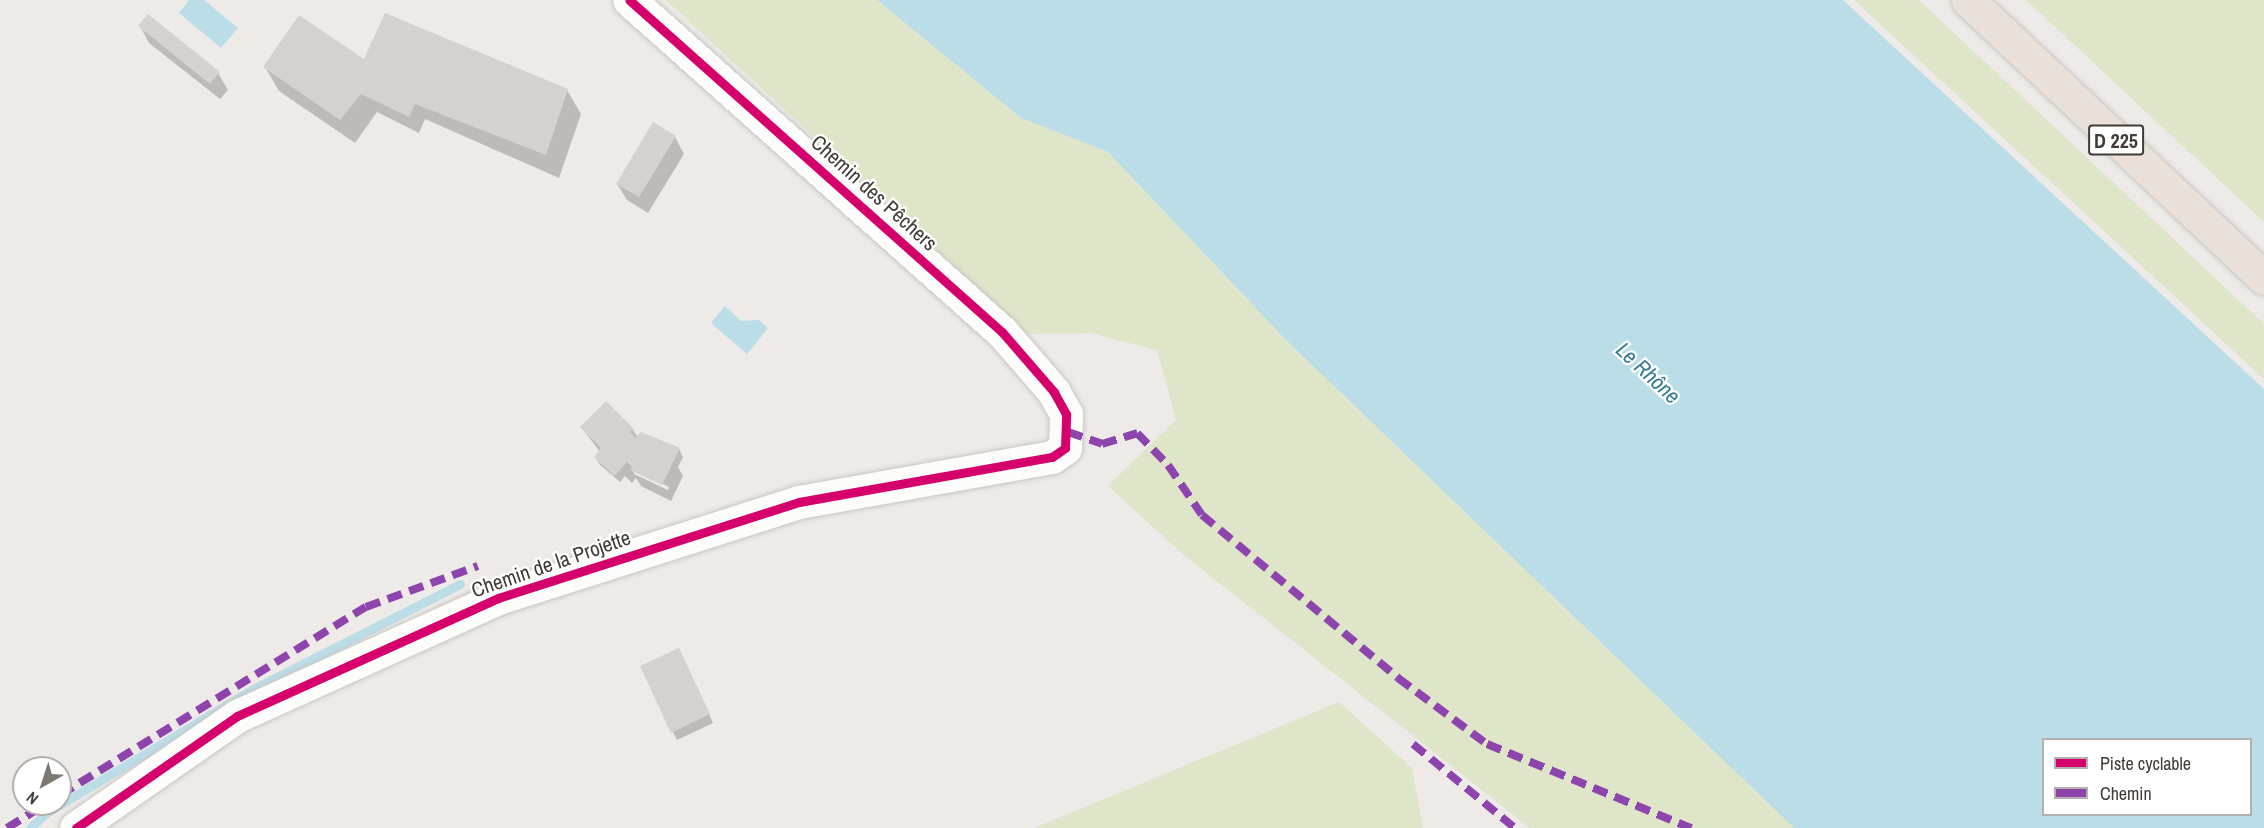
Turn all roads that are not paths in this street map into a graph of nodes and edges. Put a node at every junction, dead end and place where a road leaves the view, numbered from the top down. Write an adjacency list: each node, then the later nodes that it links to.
1 (630, 0): 4 (street, Chemin des Pêchers)
2 (1968, 0): 3 (highway, D 225)
3 (2264, 278)
4 (1068, 432): 5 (street, Chemin de la Projette)
5 (76, 828)

